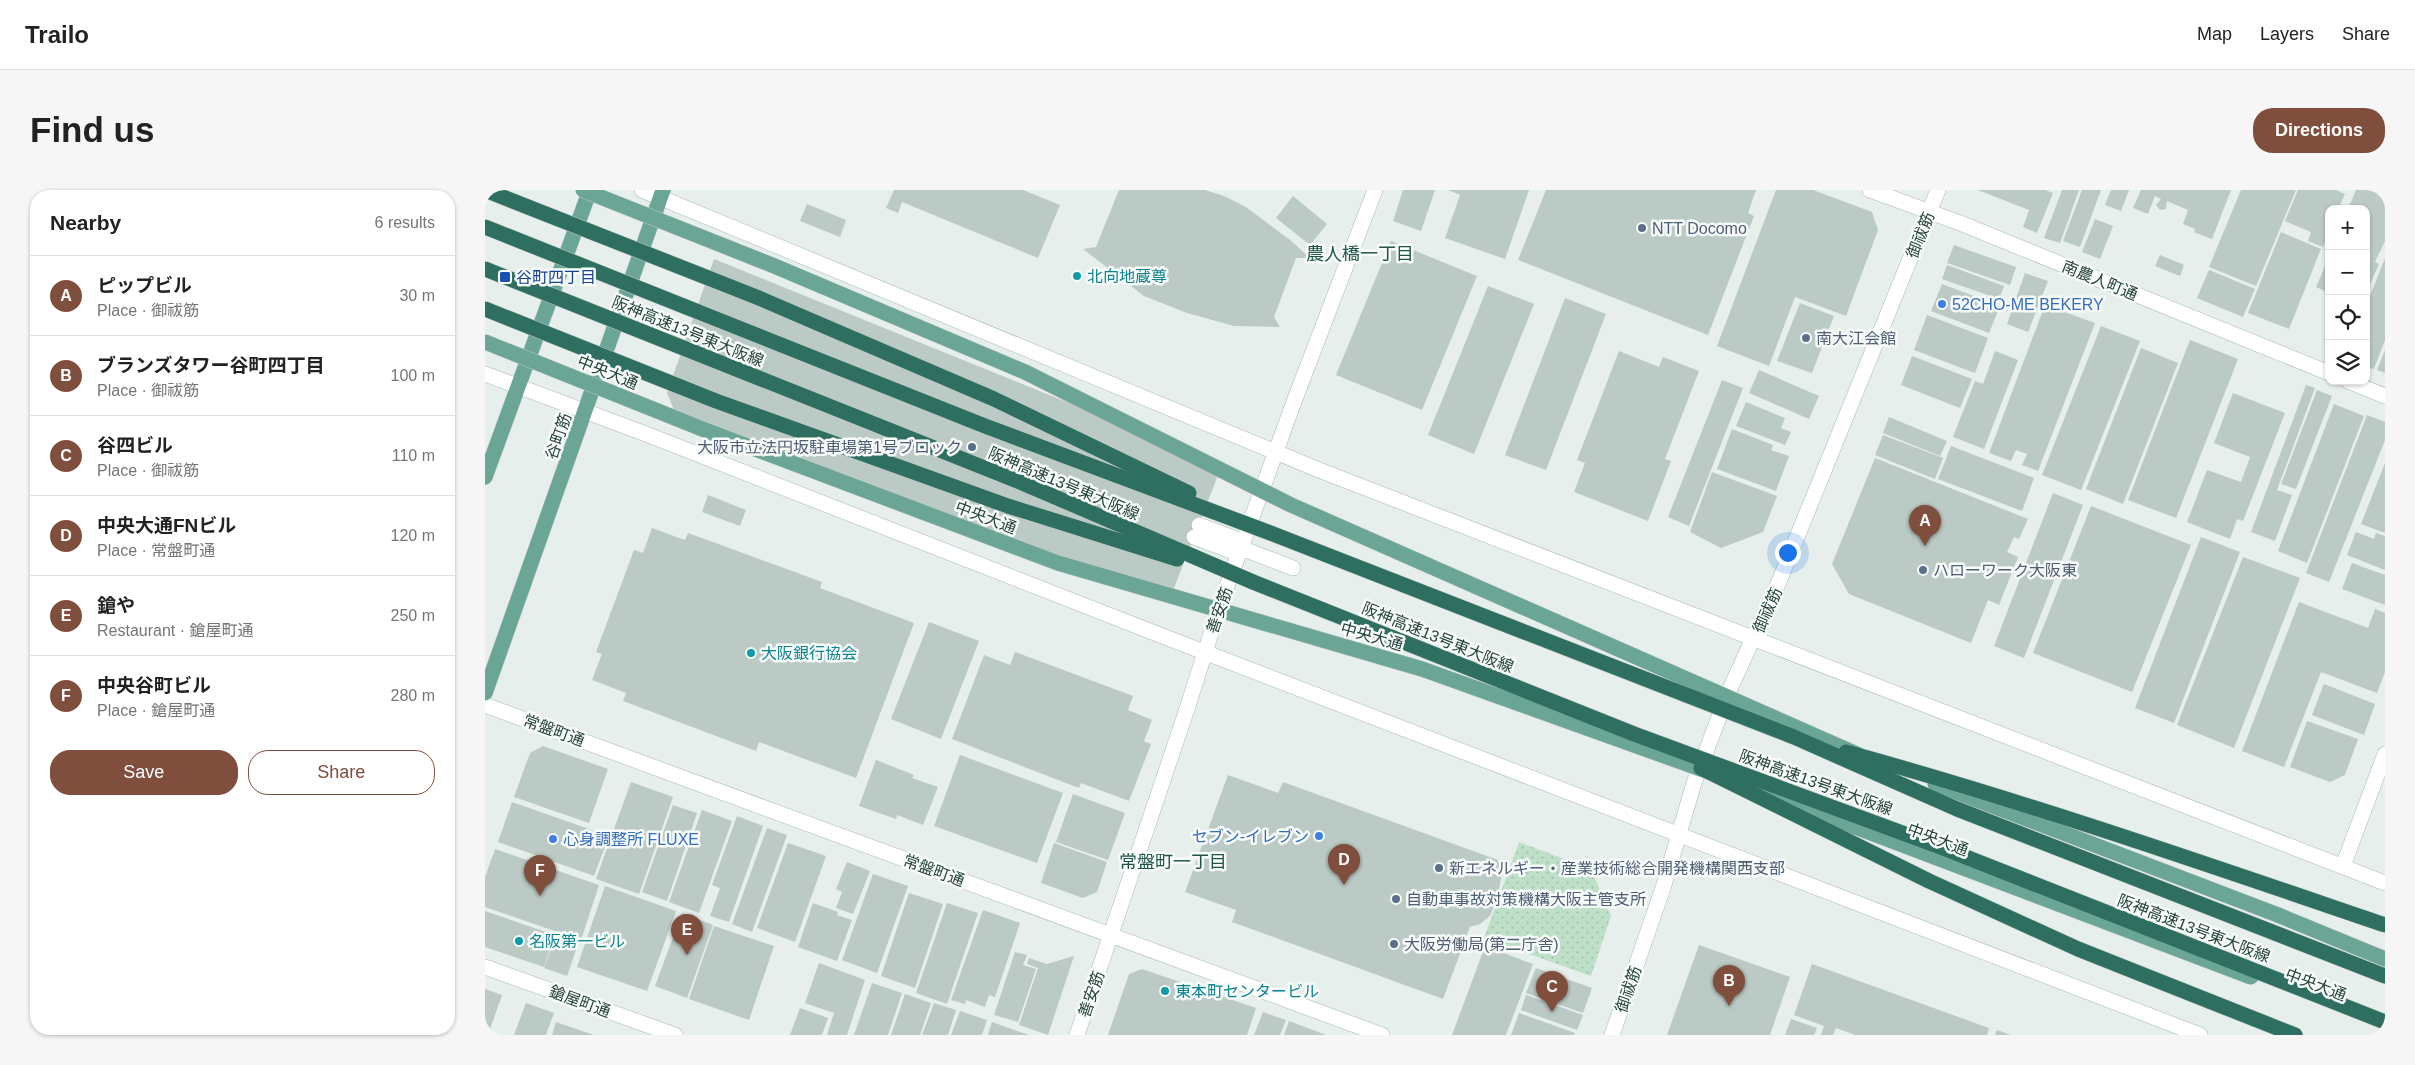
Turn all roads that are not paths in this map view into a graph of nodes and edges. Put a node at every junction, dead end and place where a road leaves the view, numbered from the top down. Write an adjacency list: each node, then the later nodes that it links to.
1 (485, 190): 23 (highway, bridge)
2 (583, 190): 39 (main road, bridge)
3 (590, 190): 17 (main road)
4 (641, 190): 8 (street)
5 (1375, 190): 20 (street, 善安筋)
6 (1869, 190): 9 (street, 南農人町通)
7 (1938, 190): 9 (street, 御祓筋)
8 (662, 194): 19 (main road, 谷町筋); 20 (street)
9 (1929, 212): 14 (street, 南農人町通); 27 (street, 御祓筋)
10 (485, 227): 23 (highway, 阪神高速13号東大阪線, bridge)
11 (485, 269): 26 (highway, 阪神高速13号東大阪線, bridge)
12 (485, 309): 26 (highway, bridge)
13 (485, 342): 43 (main road, 中央大通, bridge)
14 (2325, 371)
15 (485, 374): 17 (street)
16 (2358, 385): 18 (street)
17 (518, 386): 19 (street); 21 (main road)
18 (2385, 396)
19 (585, 410): 28 (street); 29 (main road, 谷町筋)
20 (1276, 452): 24 (street, 善安筋); 27 (street)
21 (485, 476)
22 (1196, 531): 24 (street)
23 (1273, 534): 32 (highway, 阪神高速13号東大阪線, bridge)
24 (1241, 548): 25 (street); 28 (street, 善安筋)
25 (1293, 568)
26 (1253, 582): 31 (highway, 阪神高速13号東大阪線, bridge)
27 (1753, 639): 34 (street, 御祓筋); 35 (street)
28 (1205, 652): 34 (street); 38 (street, 善安筋)
29 (485, 693)
30 (485, 705): 38 (street, 常盤町通)
31 (1633, 734): 42 (highway, 阪神高速13号東大阪線, bridge); 49 (highway, bridge)
32 (1794, 737): 37 (highway, bridge); 41 (highway, 阪神高速13号東大阪線, bridge)
33 (2385, 754): 35 (street)
34 (1679, 834): 47 (street, 御祓筋); 48 (street)
35 (2343, 866): 36 (street)
36 (2385, 882)
37 (2385, 925)
38 (1111, 936): 45 (street, 善安筋); 46 (street, 常盤町通)
39 (2385, 959)
40 (485, 967): 44 (street, 鎗屋町通)
41 (2385, 976)
42 (2385, 1022)
43 (2385, 1029)
44 (675, 1035)
45 (1077, 1035)
46 (1382, 1035)
47 (1612, 1035)
48 (2200, 1035)
49 (2295, 1035)

